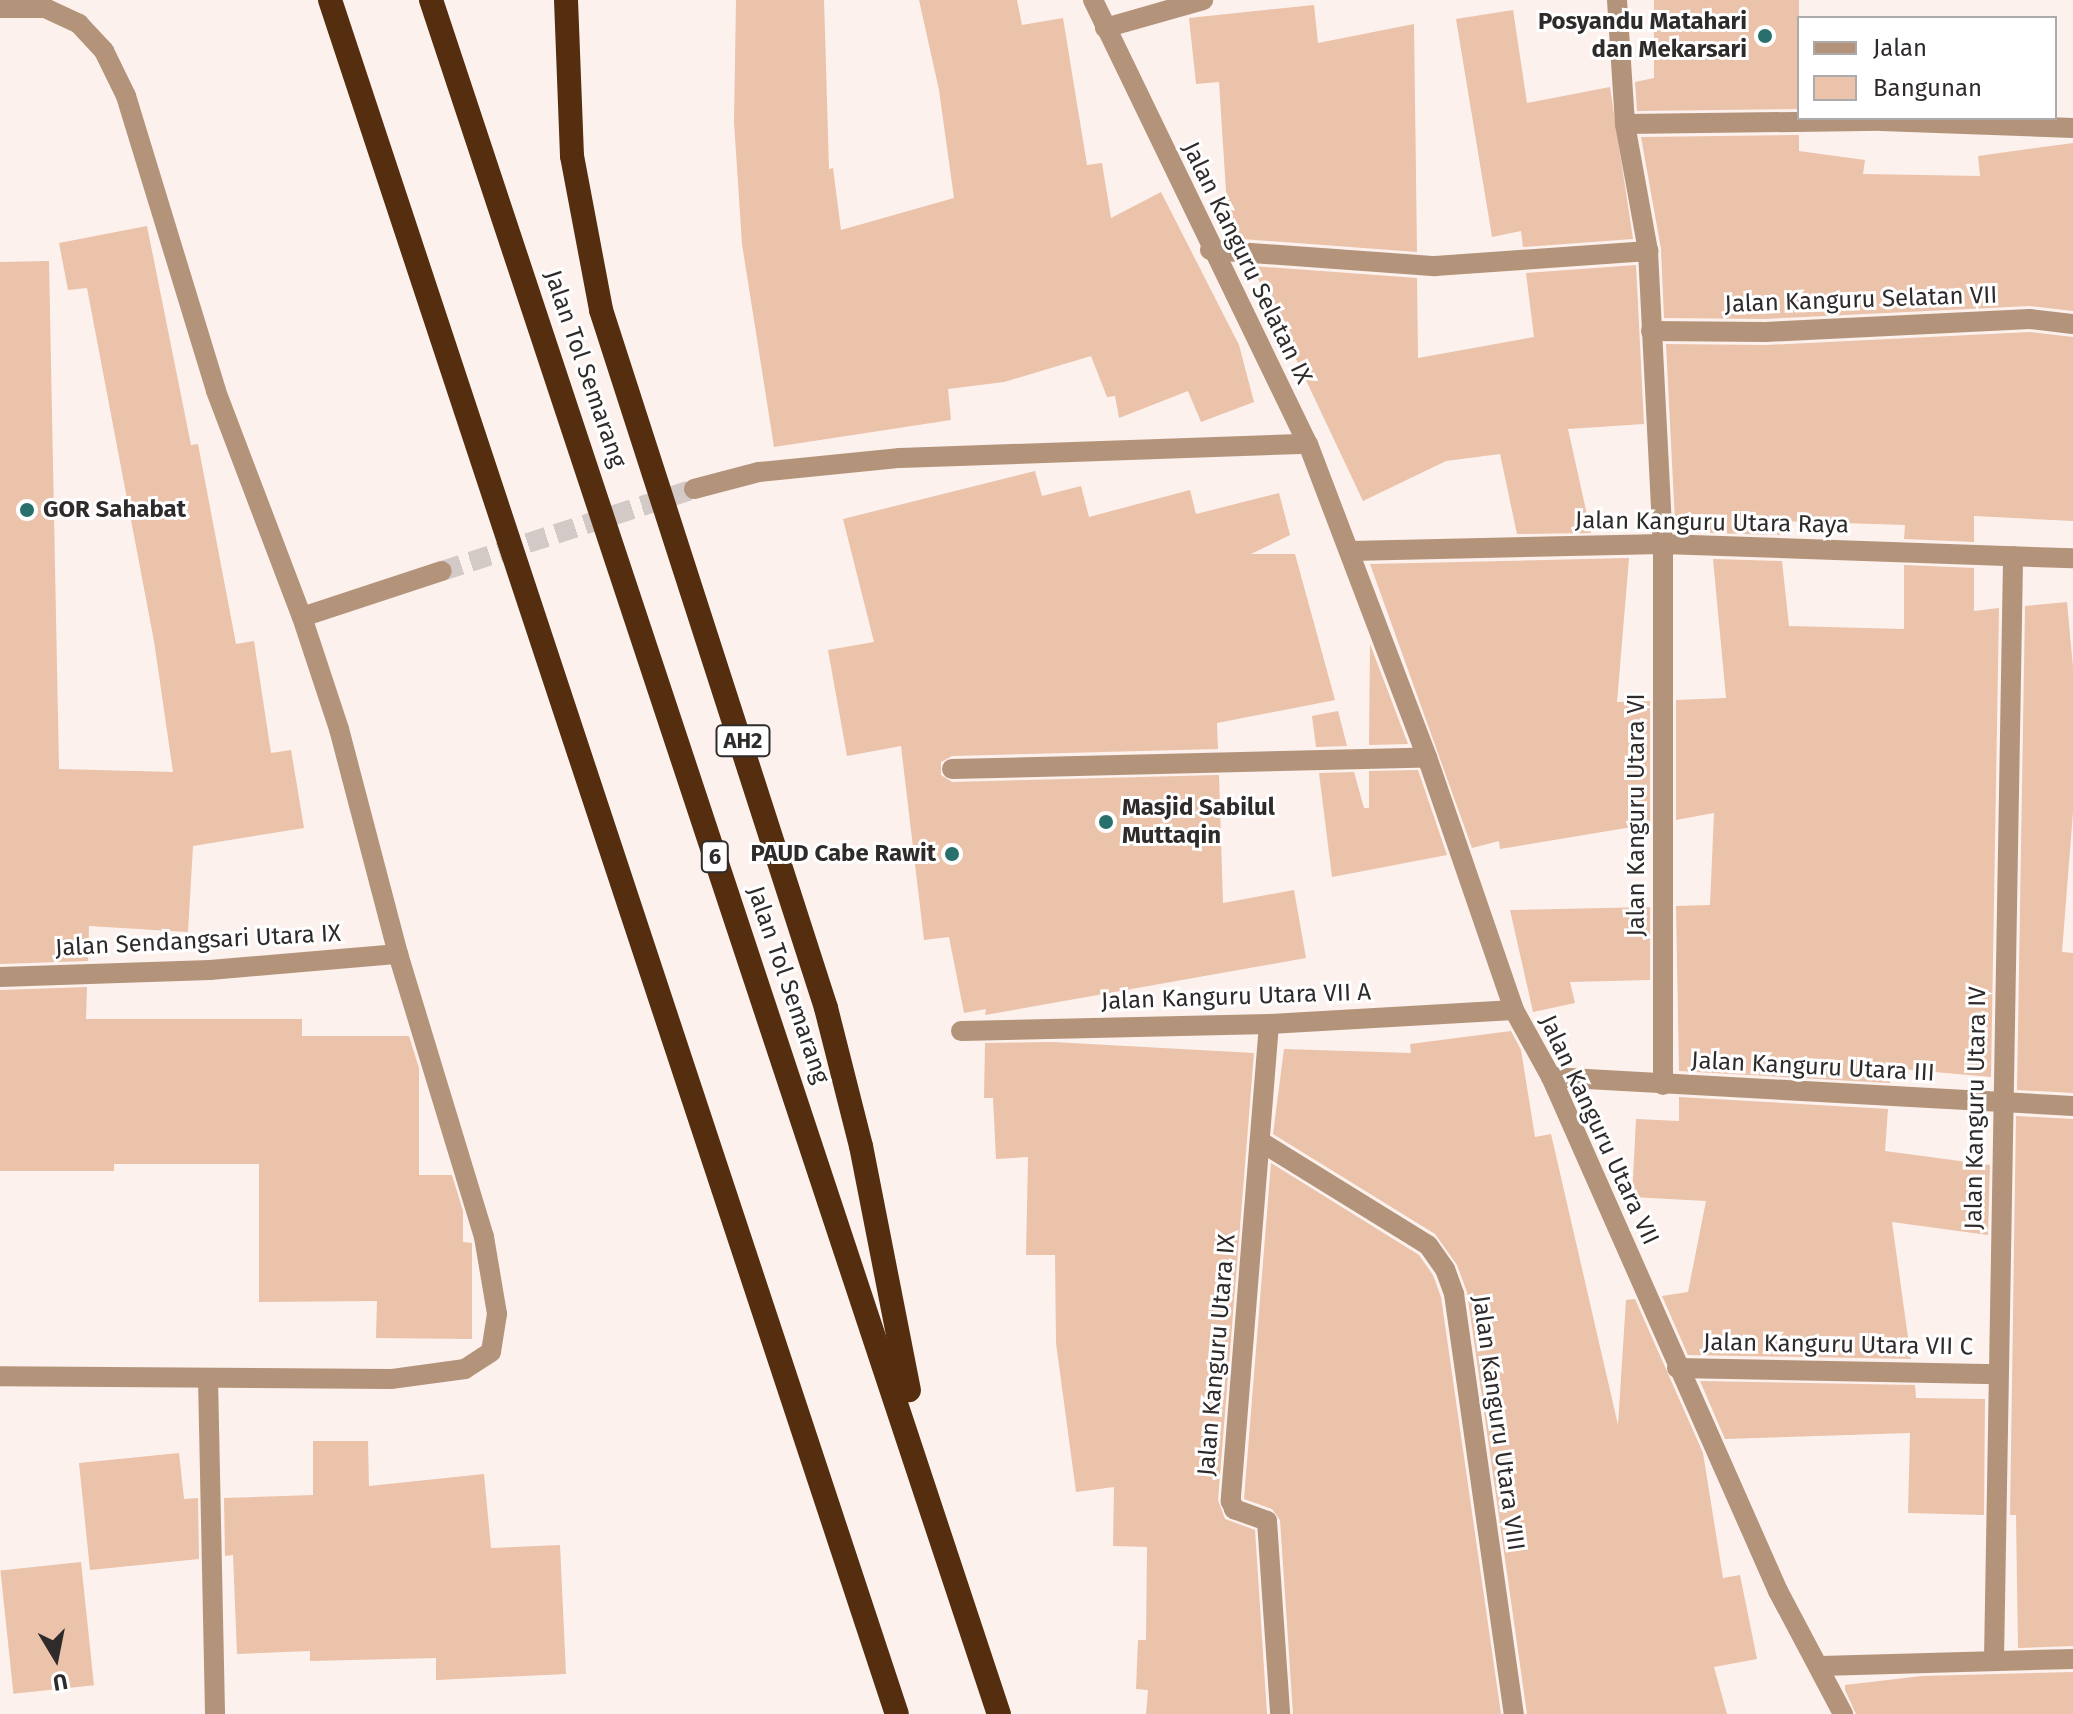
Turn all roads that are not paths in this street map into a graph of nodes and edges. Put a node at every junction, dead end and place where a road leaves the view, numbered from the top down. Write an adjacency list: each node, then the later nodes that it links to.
1 (330, 0): 44 (highway)
2 (431, 0): 39 (highway, Jalan Tol Semarang / 6)
3 (566, 0): 39 (highway, AH2)
4 (1093, 0): 8 (street, Jalan Kanguru Selatan IX)
5 (1203, 0): 8 (street)
6 (1617, 0): 9 (street, Jalan Kanguru Utara VI)
7 (0, 8): 22 (street)
8 (1105, 28): 11 (street, Jalan Kanguru Selatan IX)
9 (1625, 124): 10 (street); 12 (street, Jalan Kanguru Utara VI)
10 (2073, 128)
11 (1210, 250): 12 (street); 15 (street, Jalan Kanguru Selatan IX)
12 (1648, 251): 14 (street, Jalan Kanguru Utara VI)
13 (2073, 324): 14 (street, Jalan Kanguru Selatan VII)
14 (1651, 331): 17 (street, Jalan Kanguru Utara VI)
15 (1308, 444): 16 (street); 18 (street, Jalan Kanguru Selatan IX)
16 (694, 489)
17 (1663, 544): 18 (street, Jalan Kanguru Utara Raya); 19 (street, Jalan Kanguru Utara Raya); 31 (street, Jalan Kanguru Utara VI)
18 (1350, 551): 23 (street, Jalan Kanguru Utara VII)
19 (2013, 556): 20 (street, Jalan Kanguru Utara Raya); 32 (street, Jalan Kanguru Utara IV)
20 (2073, 558)
21 (442, 571): 22 (street)
22 (302, 617): 25 (street)
23 (1427, 757): 24 (street); 27 (street, Jalan Kanguru Utara VII)
24 (952, 769)
25 (398, 954): 26 (street, Jalan Sendangsari Utara IX); 38 (street)
26 (0, 977)
27 (1514, 1010): 28 (street, Jalan Kanguru Utara VII A); 30 (street, Jalan Kanguru Utara VII)
28 (1269, 1024): 29 (street, Jalan Kanguru Utara VII A); 34 (street, Jalan Kanguru Utara IX)
29 (961, 1031)
30 (1551, 1077): 31 (street, Jalan Kanguru Utara III); 35 (street, Jalan Kanguru Utara VII)
31 (1663, 1085): 32 (street, Jalan Kanguru Utara III)
32 (2002, 1102): 33 (street, Jalan Kanguru Utara III); 36 (street, Jalan Kanguru Utara IV)
33 (2073, 1106)
34 (1261, 1142): 46 (street, Jalan Kanguru Utara IX); 47 (street, Jalan Kanguru Utara VIII)
35 (1677, 1368): 36 (street, Jalan Kanguru Utara VII C); 42 (street, Jalan Kanguru Utara VII)
36 (1998, 1374): 41 (street, Jalan Kanguru Utara IV)
37 (0, 1376): 38 (street)
38 (208, 1378): 43 (street)
39 (927, 1484): 45 (highway, Jalan Tol Semarang / 6)
40 (2073, 1659): 41 (street)
41 (1994, 1660): 42 (street)
42 (1821, 1666): 48 (street, Jalan Kanguru Utara VII)
43 (215, 1714)
44 (897, 1714)
45 (999, 1714)
46 (1280, 1714)
47 (1514, 1714)
48 (1843, 1714)

